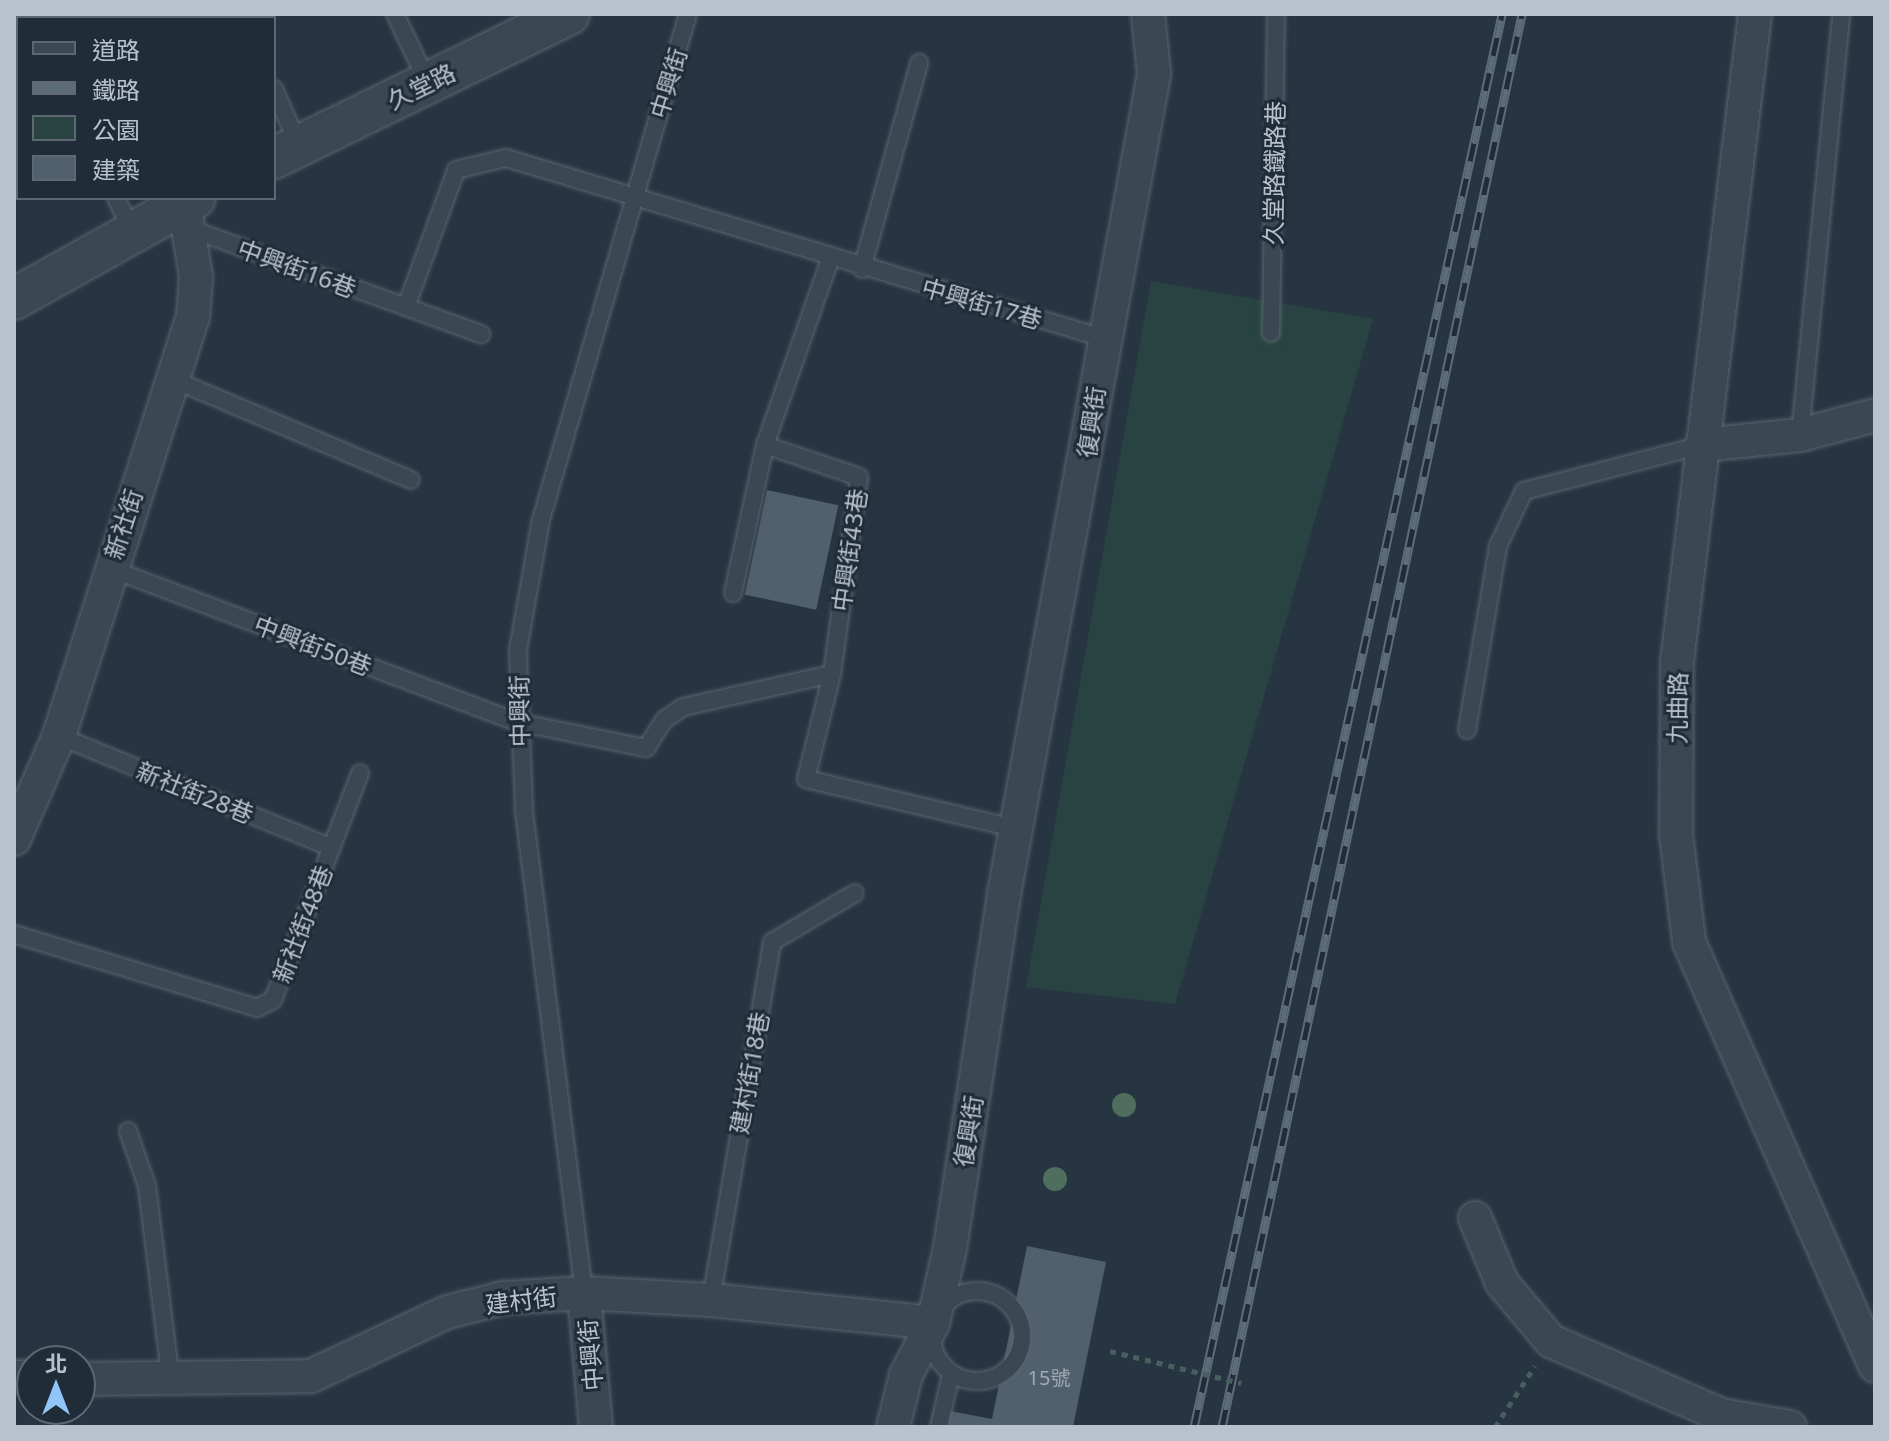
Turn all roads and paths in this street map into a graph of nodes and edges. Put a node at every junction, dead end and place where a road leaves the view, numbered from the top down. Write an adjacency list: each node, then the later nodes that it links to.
1 (395, 14): 9 (lane)
2 (688, 14): 12 (lane, 中興街)
3 (1148, 14): 22 (street, 復興街)
4 (1276, 14): 20 (lane, 久堂路鐵路巷)
5 (1755, 14): 27 (street, 九曲路)
6 (1841, 14): 25 (lane)
7 (564, 15): 9 (street, 久堂路)
8 (919, 63): 17 (lane)
9 (428, 83): 11 (street, 久堂路)
10 (276, 100): 11 (lane)
11 (286, 152)
12 (634, 195): 16 (lane, 中興街17巷); 19 (lane); 32 (lane, 中興街)
13 (117, 200): 15 (lane)
14 (189, 210): 15 (street); 19 (lane, 中興街16巷); 23 (street, 新社街)
15 (133, 234): 18 (street)
16 (830, 259): 17 (lane, 中興街17巷); 26 (lane)
17 (862, 269): 22 (lane, 中興街17巷)
18 (14, 299)
19 (406, 307): 21 (lane, 中興街16巷)
20 (1271, 333)
21 (481, 334)
22 (1103, 338): 36 (street, 復興街)
23 (172, 379): 28 (lane); 29 (street, 新社街)
24 (1875, 415): 25 (street)
25 (1800, 435): 27 (street)
26 (765, 445): 30 (lane); 31 (lane, 中興街43巷)
27 (1702, 445): 33 (lane); 48 (street, 九曲路)
28 (411, 480)
29 (109, 568): 32 (lane, 中興街50巷); 34 (street, 新社街)
30 (733, 593)
31 (832, 674): 32 (lane, 中興街50巷); 36 (lane)
32 (517, 722): 43 (lane, 中興街)
33 (1467, 730)
34 (59, 736): 37 (street, 新社街); 38 (lane, 新社街28巷)
35 (360, 773): 38 (lane, 新社街48巷)
36 (1017, 829): 45 (street, 復興街)
37 (14, 839)
38 (332, 848): 40 (lane, 新社街48巷)
39 (855, 893): 44 (lane, 建村街18巷)
40 (14, 934)
41 (128, 1131): 51 (lane)
42 (1475, 1218): 46 (street)
43 (584, 1293): 44 (street, 建村街); 51 (street, 建村街); 53 (street, 中興街)
44 (711, 1300): 45 (street, 建村街)
45 (933, 1323): 49 (lane); 49 (lane); 54 (street, 復興街)
46 (1551, 1341): 56 (path); 57 (street)
47 (1110, 1351): 52 (path, bridge)
48 (1875, 1366)
49 (951, 1374): 55 (lane)
50 (96, 1380): 51 (street, 建村街)
51 (171, 1382)
52 (1241, 1383)
53 (596, 1427)
54 (893, 1427)
55 (939, 1427)
56 (1495, 1427)
57 (1790, 1427)

